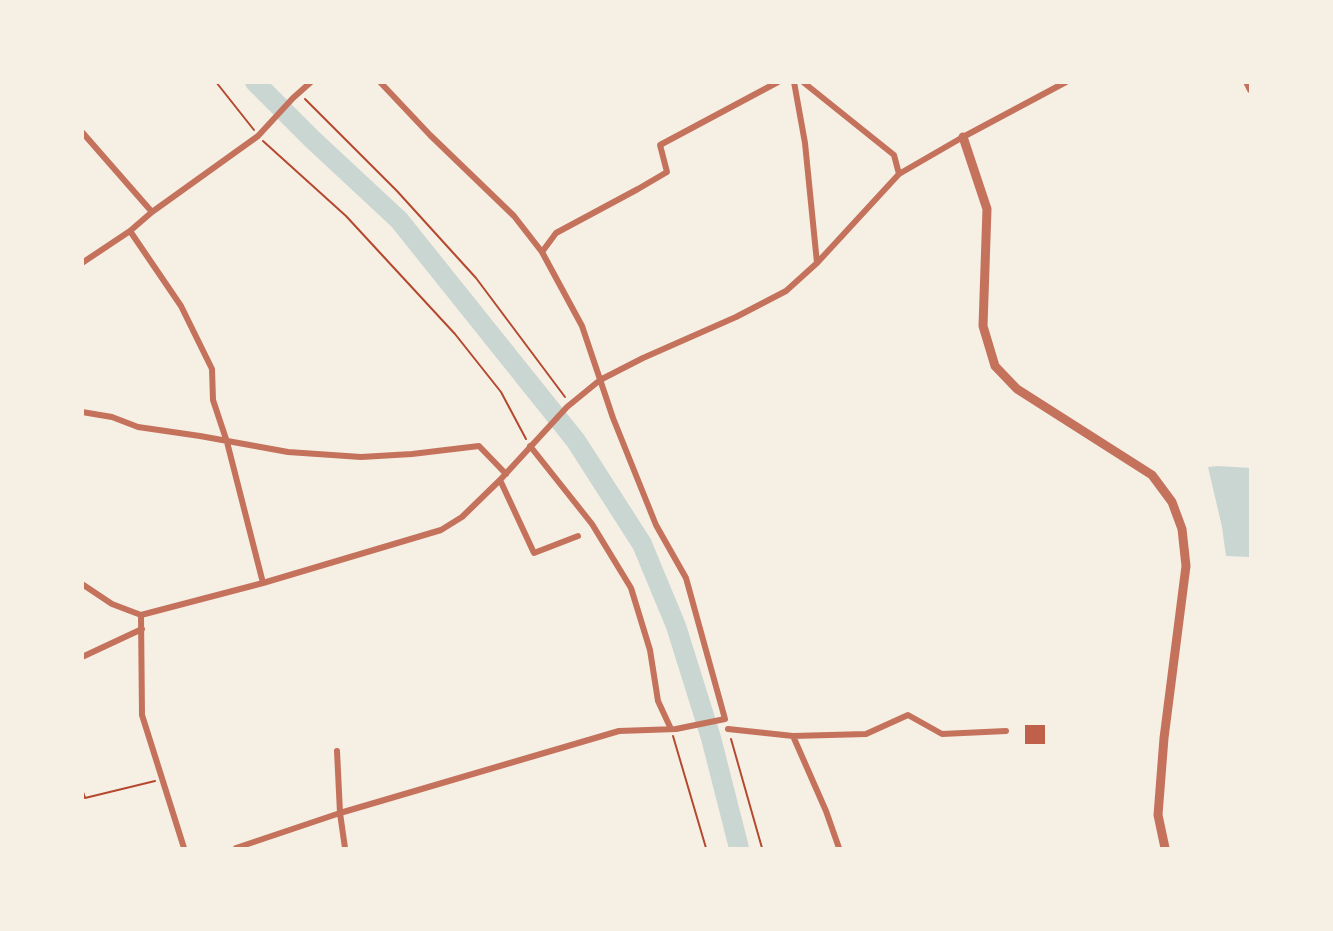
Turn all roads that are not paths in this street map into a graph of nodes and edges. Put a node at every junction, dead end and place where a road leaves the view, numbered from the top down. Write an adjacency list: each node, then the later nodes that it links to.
1 (311, 82): 12 (street)
2 (380, 82): 14 (street)
3 (778, 82): 14 (street)
4 (794, 82): 16 (street)
5 (803, 82): 11 (street)
6 (1066, 82): 10 (street)
7 (1246, 82): 8 (street)
8 (1251, 90)
9 (82, 132): 12 (street)
10 (963, 137): 11 (street); 39 (street)
11 (899, 174): 16 (street)
12 (152, 212): 13 (street)
13 (130, 231): 15 (street); 19 (street)
14 (542, 252): 17 (street)
15 (82, 263)
16 (818, 263): 17 (street)
17 (600, 380): 20 (street); 29 (street)
18 (82, 412): 19 (street)
19 (227, 442): 21 (street); 24 (street)
20 (530, 447): 21 (street); 29 (street)
21 (506, 474): 22 (street)
22 (500, 480): 23 (street); 24 (street)
23 (578, 537)
24 (263, 583): 26 (street)
25 (82, 584): 26 (street)
26 (141, 615): 27 (street)
27 (142, 629): 28 (street); 35 (street)
28 (82, 657)
29 (674, 729): 34 (street)
30 (728, 729): 32 (street)
31 (1006, 731): 32 (street)
32 (793, 736): 38 (street)
33 (337, 751): 34 (street)
34 (340, 813): 36 (street); 37 (street)
35 (184, 849)
36 (236, 849)
37 (345, 849)
38 (839, 849)
39 (1165, 849)

